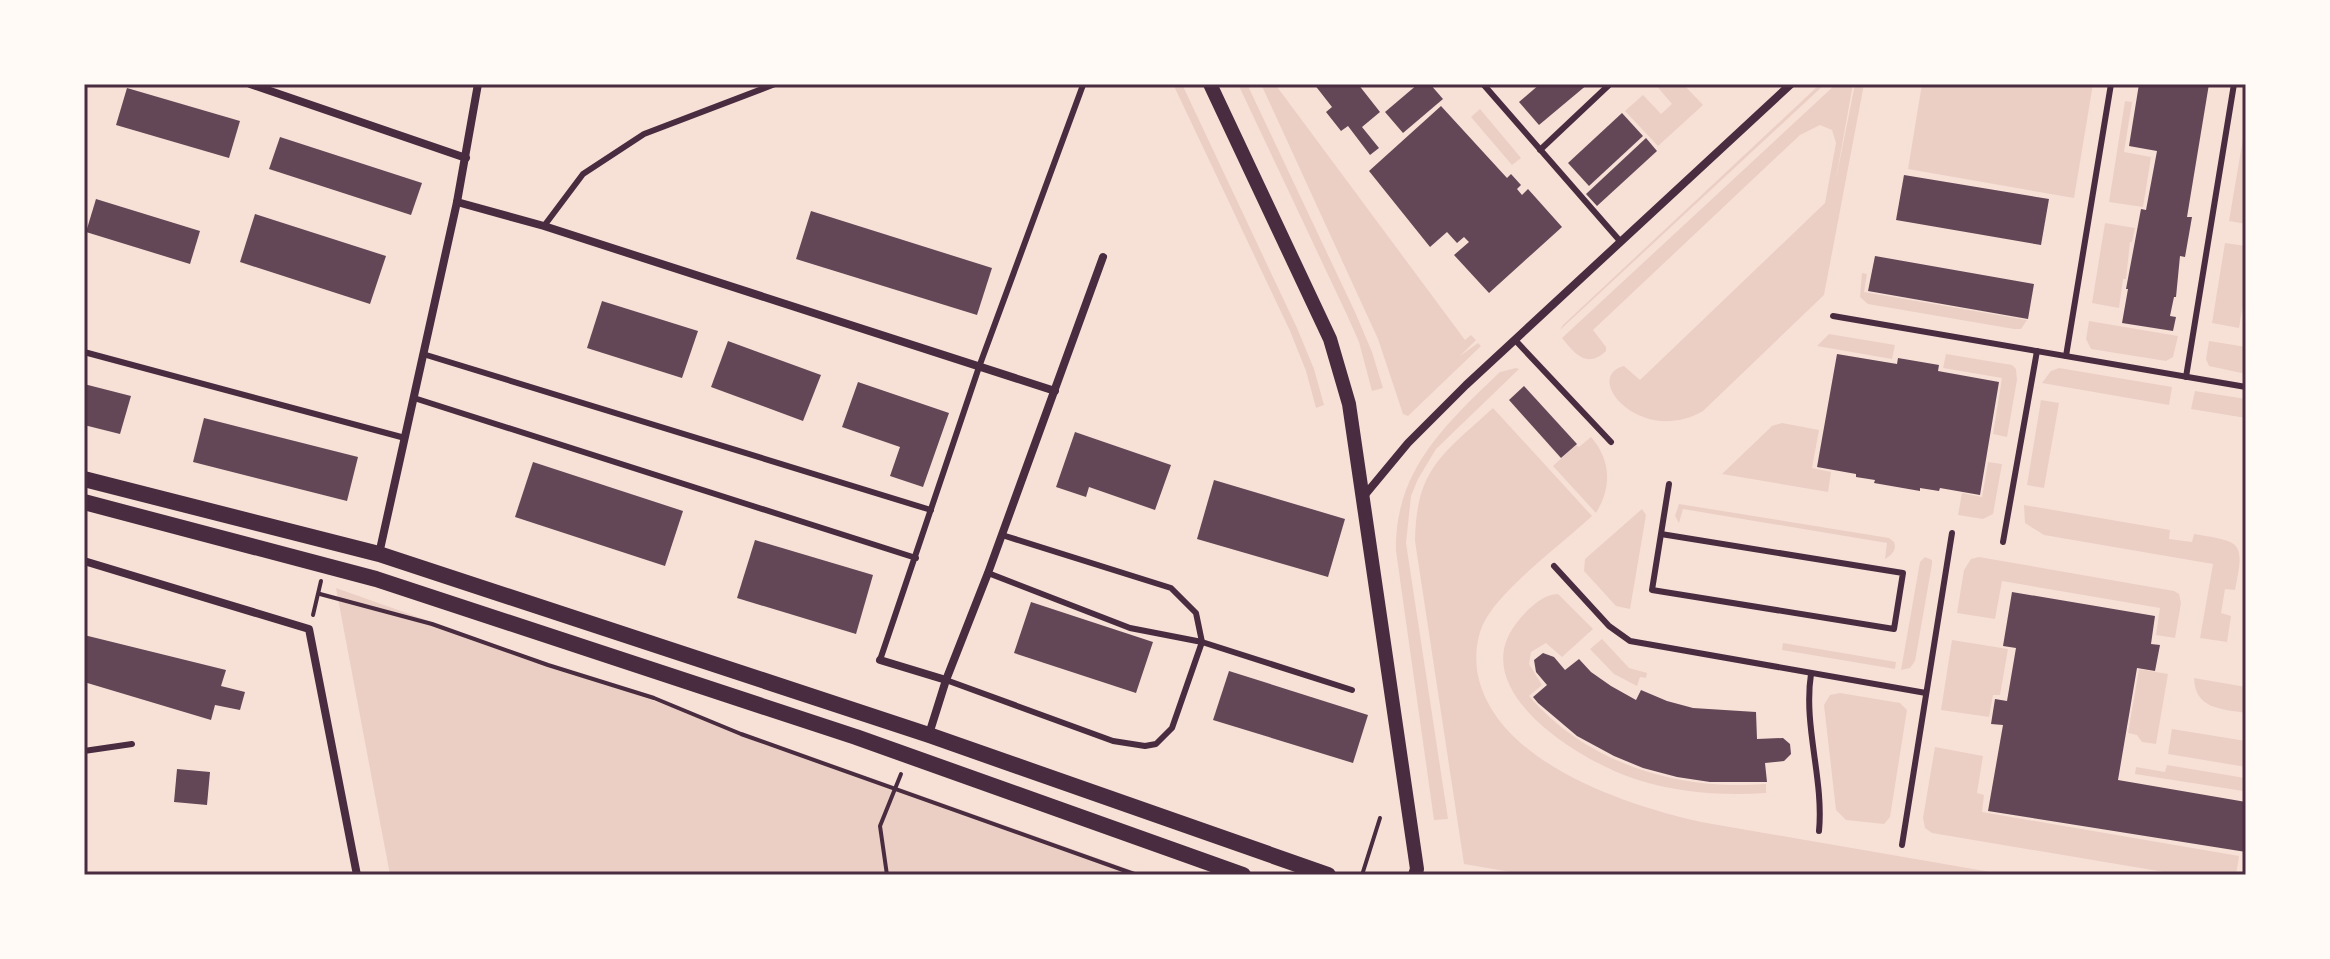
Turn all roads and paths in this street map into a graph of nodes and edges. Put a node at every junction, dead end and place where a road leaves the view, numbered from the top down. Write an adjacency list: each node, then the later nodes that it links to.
1 (250, 84): 12 (street)
2 (478, 84): 12 (street)
3 (775, 84): 14 (lane)
4 (1210, 84): 32 (street)
5 (1610, 84): 11 (lane)
6 (1791, 84): 15 (street)
7 (2111, 84): 22 (lane)
8 (2234, 84): 24 (lane)
9 (1083, 85): 23 (lane)
10 (1487, 85): 11 (lane)
11 (1540, 150): 15 (lane)
12 (466, 158): 13 (street)
13 (457, 202): 14 (street); 21 (street)
14 (544, 226): 23 (street)
15 (1620, 241): 18 (street)
16 (1103, 257): 26 (street)
17 (1833, 316): 19 (lane)
18 (1516, 341): 29 (lane); 32 (street)
19 (2037, 351): 22 (lane); 38 (lane)
20 (84, 352): 28 (lane)
21 (423, 354): 27 (street); 34 (lane)
22 (2066, 356): 24 (lane)
23 (979, 367): 26 (street); 34 (lane)
24 (2186, 377): 25 (lane)
25 (2246, 387)
26 (1055, 391): 37 (street)
27 (414, 398): 28 (street); 40 (lane)
28 (405, 438): 39 (street)
29 (1611, 442)
30 (84, 479): 39 (main road)
31 (1669, 484): 36 (lane)
32 (1364, 496): 61 (street)
33 (84, 502): 42 (main road)
34 (931, 510): 40 (lane)
35 (1952, 533): 52 (lane)
36 (1661, 534): 36 (lane)
37 (1002, 535): 44 (street); 47 (lane)
38 (2003, 542)
39 (379, 554): 53 (main road)
40 (916, 558): 48 (lane)
41 (84, 561): 46 (street)
42 (322, 564): 45 (path); 56 (main road)
43 (1554, 566): 49 (lane)
44 (988, 573): 47 (lane); 50 (street)
45 (320, 594): 46 (path); 57 (path)
46 (309, 629): 62 (street)
47 (1202, 642): 50 (lane); 51 (lane)
48 (880, 660): 50 (street)
49 (1811, 674): 52 (lane); 59 (lane)
50 (946, 680): 53 (street)
51 (1352, 690)
52 (1926, 693): 60 (lane)
53 (929, 735): 66 (main road)
54 (132, 744): 55 (lane)
55 (84, 751)
56 (908, 756): 57 (path); 65 (main road)
57 (895, 789): 63 (path); 64 (path)
58 (1380, 818): 67 (path)
59 (1819, 831)
60 (1902, 845)
61 (1417, 873)
62 (357, 875)
63 (887, 875)
64 (1137, 875)
65 (1243, 875)
66 (1328, 875)
67 (1362, 875)

